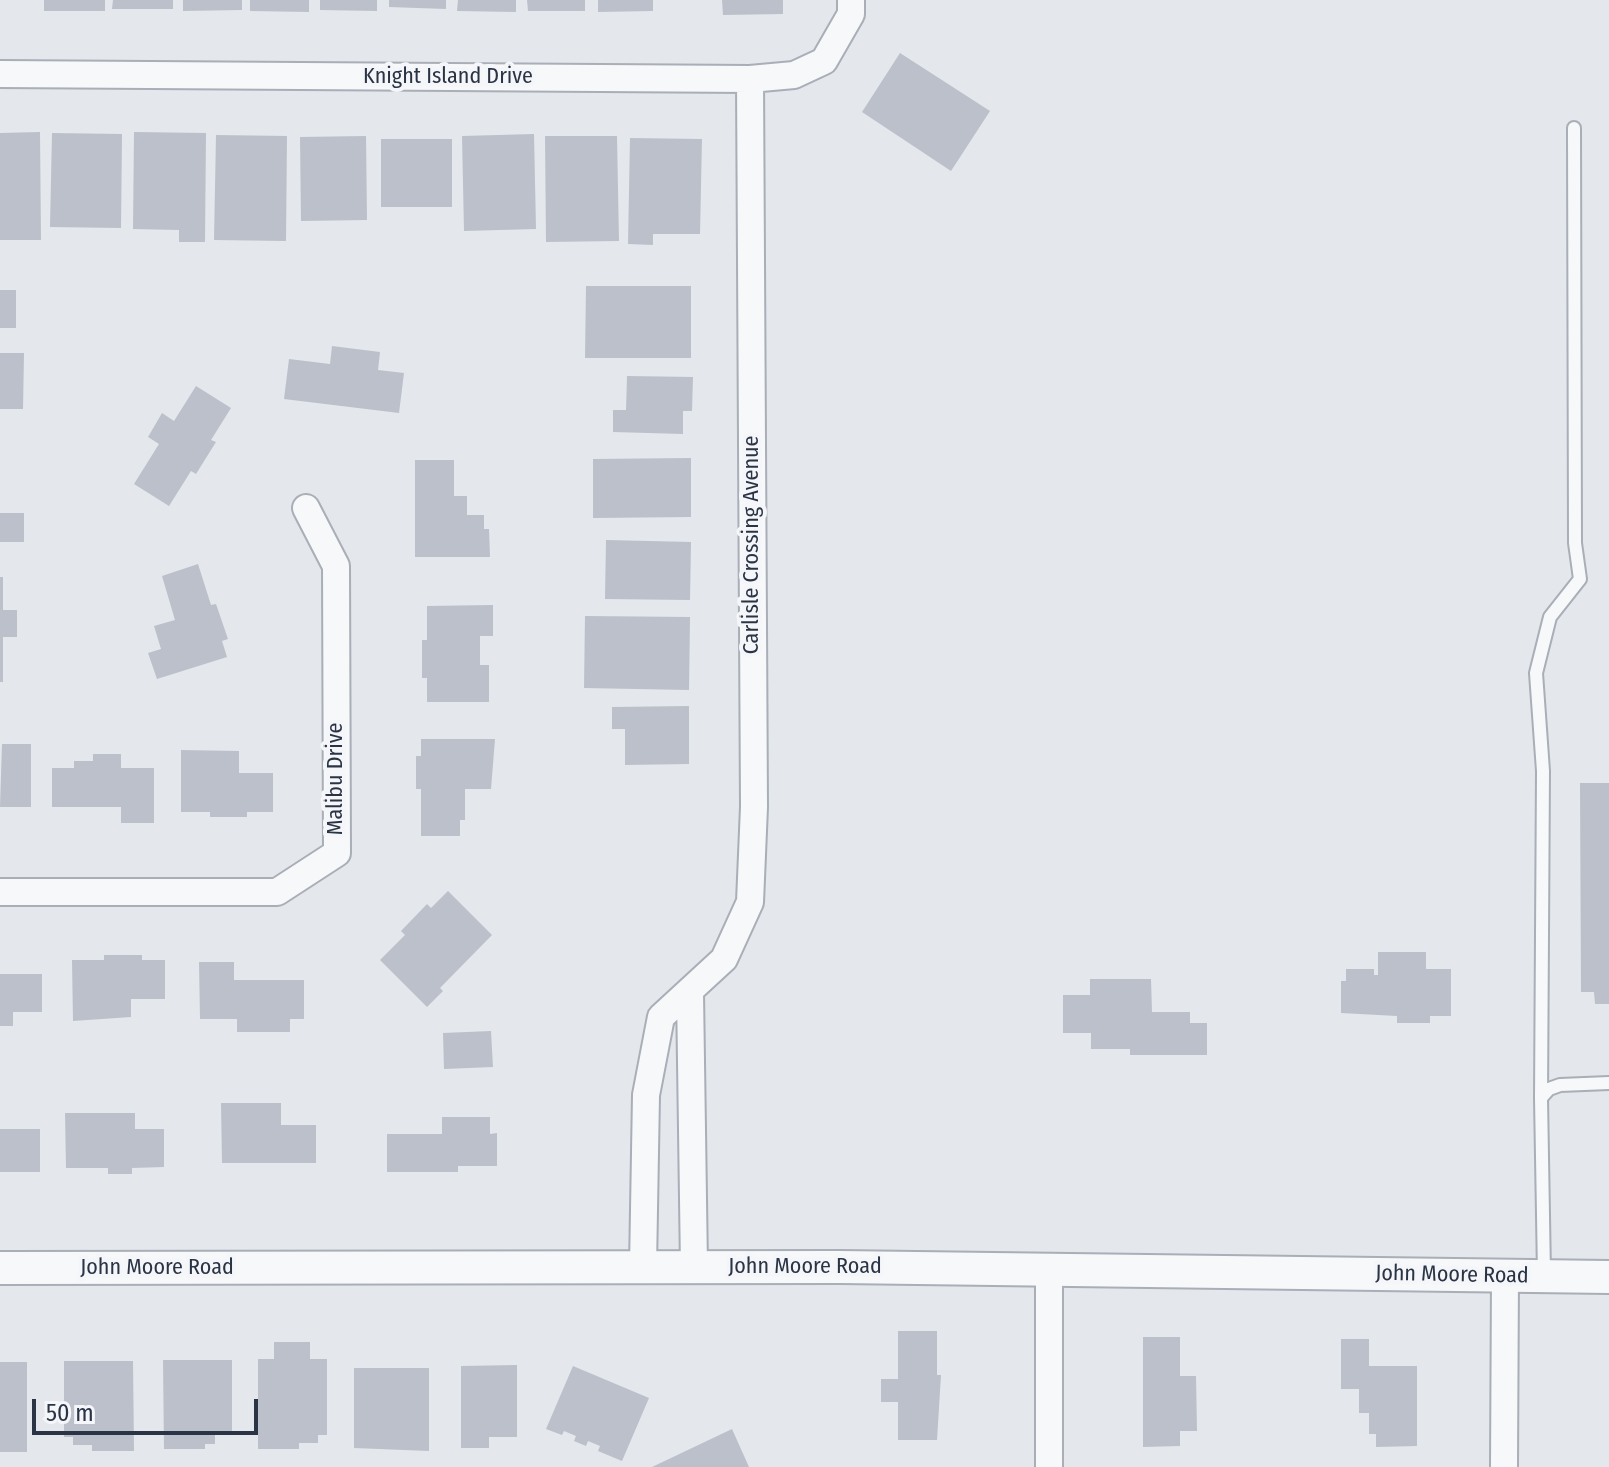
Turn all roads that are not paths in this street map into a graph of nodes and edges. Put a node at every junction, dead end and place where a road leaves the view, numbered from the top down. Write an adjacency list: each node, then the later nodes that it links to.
1 (851, 0): 3 (street, Knight Island Drive)
2 (0, 74): 3 (street, Knight Island Drive)
3 (750, 79): 7 (street, Carlisle Crossing Avenue)
4 (1574, 128): 9 (lane)
5 (306, 508): 6 (street, Malibu Drive)
6 (0, 892)
7 (690, 993): 10 (street, Carlisle Crossing Avenue); 11 (street)
8 (1609, 1083): 9 (lane)
9 (1541, 1098): 15 (lane)
10 (643, 1267): 11 (street, John Moore Road); 12 (street, John Moore Road)
11 (694, 1267): 13 (street, John Moore Road)
12 (0, 1268)
13 (1049, 1269): 14 (street, John Moore Road); 17 (street)
14 (1505, 1276): 15 (street, John Moore Road); 18 (street)
15 (1544, 1276): 16 (street, John Moore Road)
16 (1609, 1277)
17 (1049, 1467)
18 (1504, 1467)

